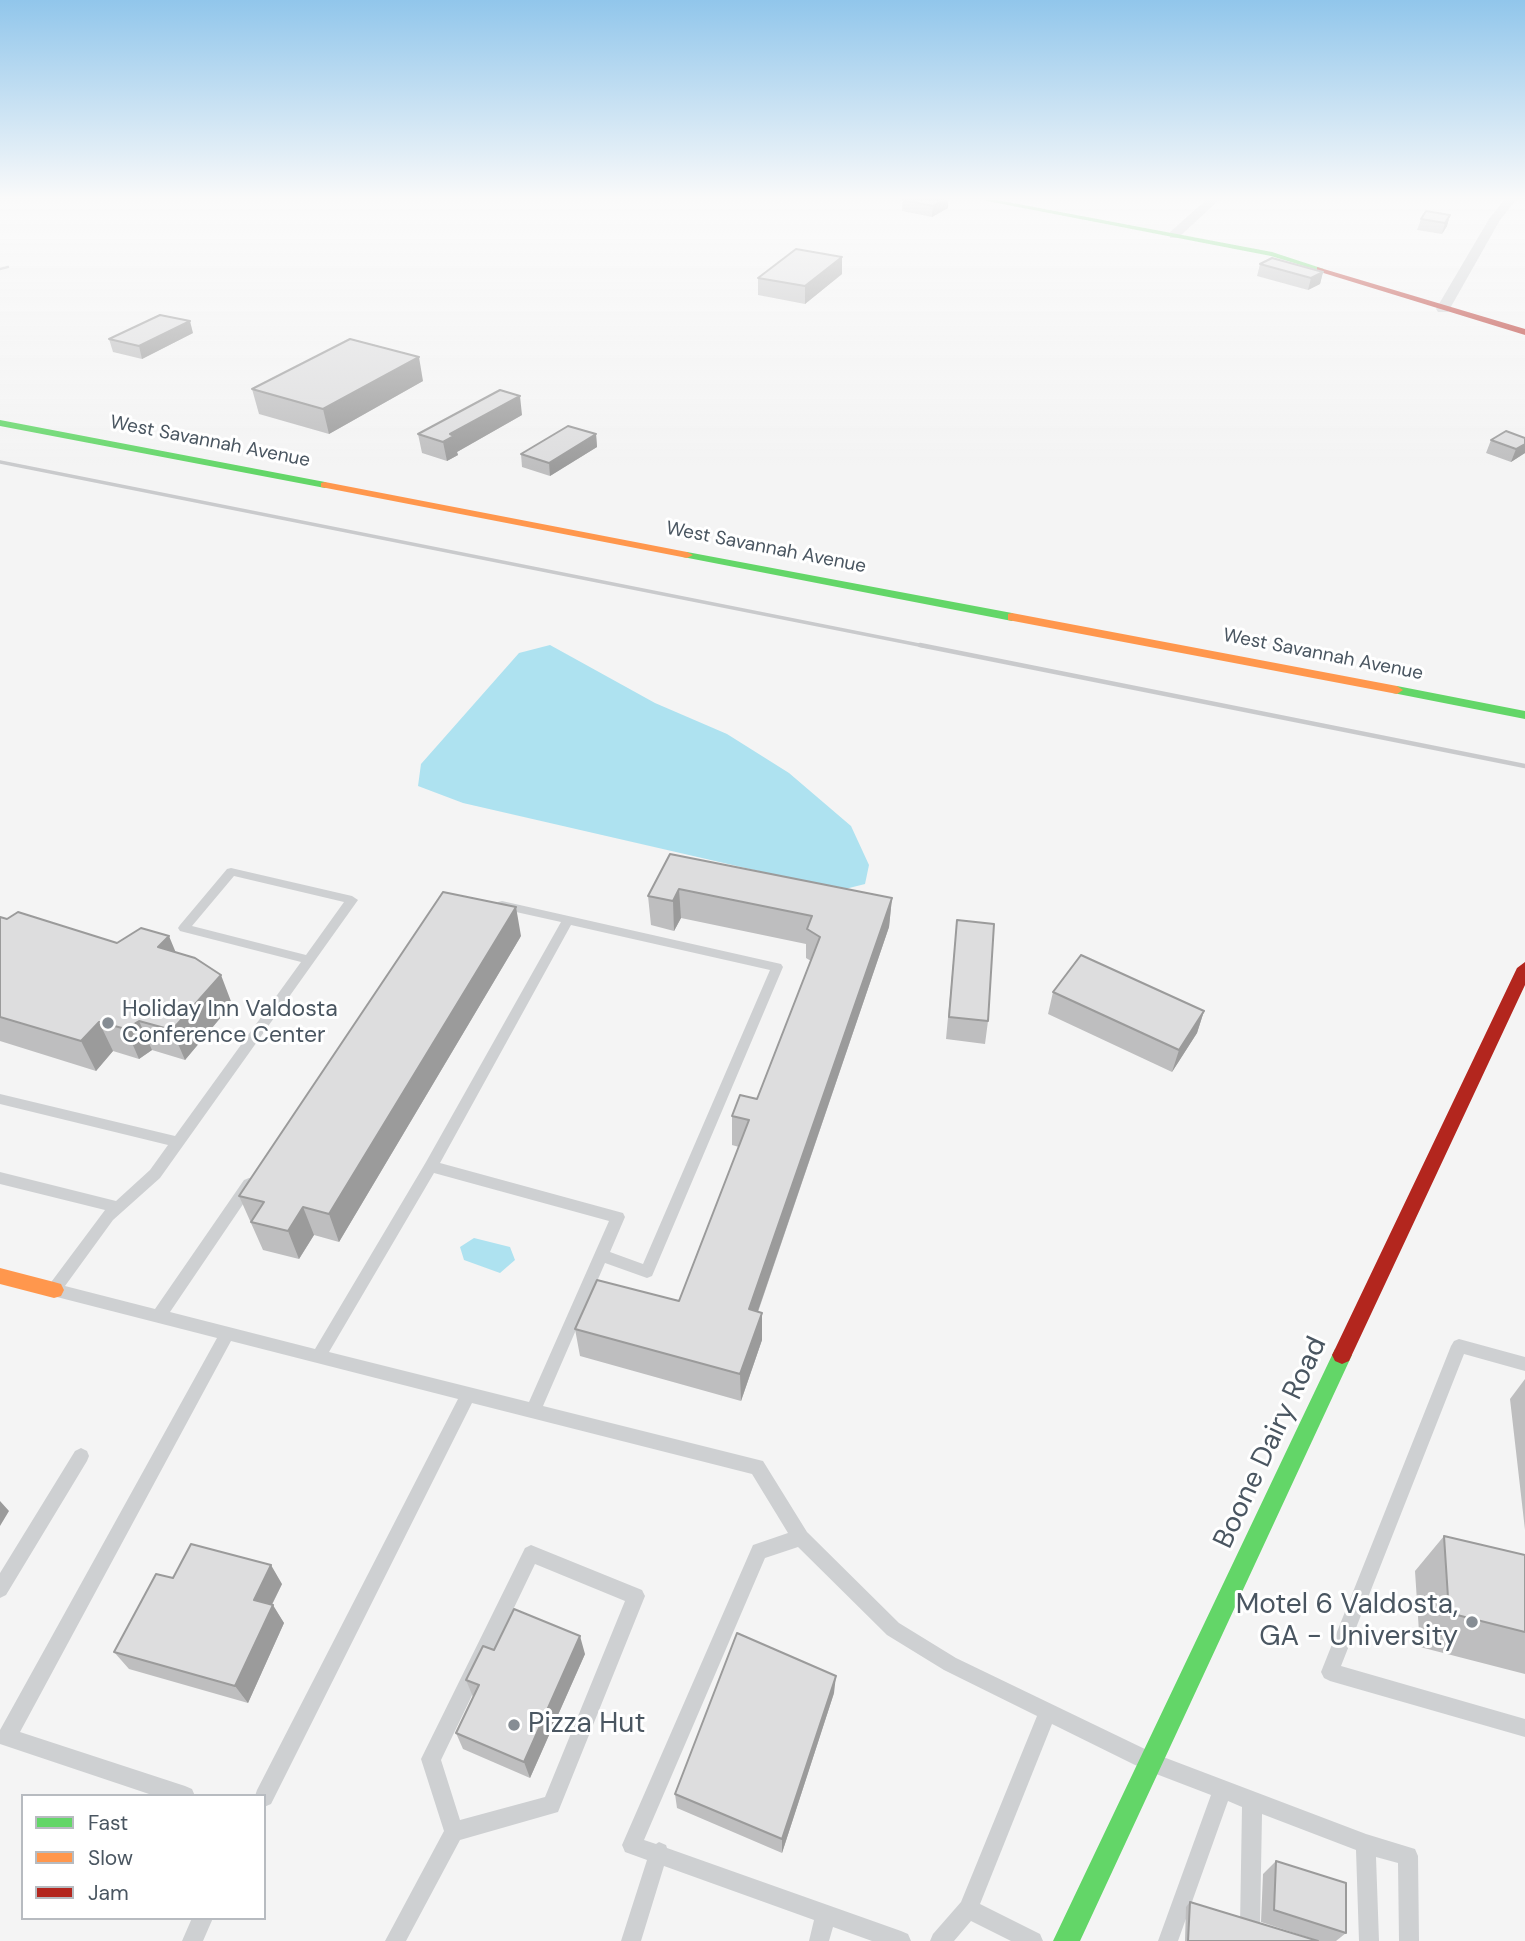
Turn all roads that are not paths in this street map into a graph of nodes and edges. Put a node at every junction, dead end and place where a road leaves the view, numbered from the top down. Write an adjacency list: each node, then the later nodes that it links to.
1 (1389, 291): 3 (street)
2 (1454, 291): 3 (street)
3 (1443, 309): 4 (street)
4 (1525, 332)
5 (0, 423): 6 (street, West Savannah Avenue)
6 (1525, 715)
7 (489, 902): 8 (lane)
8 (568, 920): 13 (lane); 17 (lane)
9 (309, 960): 9 (lane); 12 (lane)
10 (1525, 968): 31 (street, Boone Dairy Road)
11 (0, 1099): 12 (lane)
12 (178, 1142): 16 (lane)
13 (431, 1166): 17 (lane); 22 (lane)
14 (260, 1168): 20 (lane)
15 (0, 1178): 16 (lane)
16 (118, 1207): 19 (lane)
17 (601, 1255): 25 (lane)
18 (0, 1276): 19 (street)
19 (54, 1290): 20 (lane)
20 (158, 1317): 21 (lane)
21 (227, 1334): 22 (lane); 33 (lane)
22 (318, 1357): 24 (lane)
23 (1525, 1364): 30 (lane)
24 (467, 1395): 25 (lane); 34 (lane)
25 (533, 1411): 27 (lane)
26 (81, 1456): 28 (lane)
27 (801, 1538): 29 (lane); 38 (lane)
28 (0, 1590)
29 (1048, 1711): 31 (lane); 39 (lane)
30 (1525, 1730)
31 (1150, 1762): 32 (lane); 50 (street, Boone Dairy Road)
32 (1223, 1789): 35 (lane); 51 (lane)
33 (179, 1794)
34 (266, 1794)
35 (1252, 1800): 37 (lane); 42 (lane)
36 (454, 1832): 36 (lane); 44 (lane)
37 (1366, 1844): 52 (lane); 53 (lane)
38 (659, 1853): 40 (lane); 45 (lane)
39 (968, 1909): 48 (lane); 49 (lane)
40 (825, 1916): 46 (lane); 47 (lane)
41 (202, 1920): 43 (lane)
42 (1250, 1926)
43 (191, 1941)
44 (395, 1941)
45 (631, 1941)
46 (819, 1941)
47 (901, 1941)
48 (940, 1941)
49 (1032, 1941)
50 (1066, 1941)
51 (1168, 1941)
52 (1369, 1941)
53 (1409, 1941)

